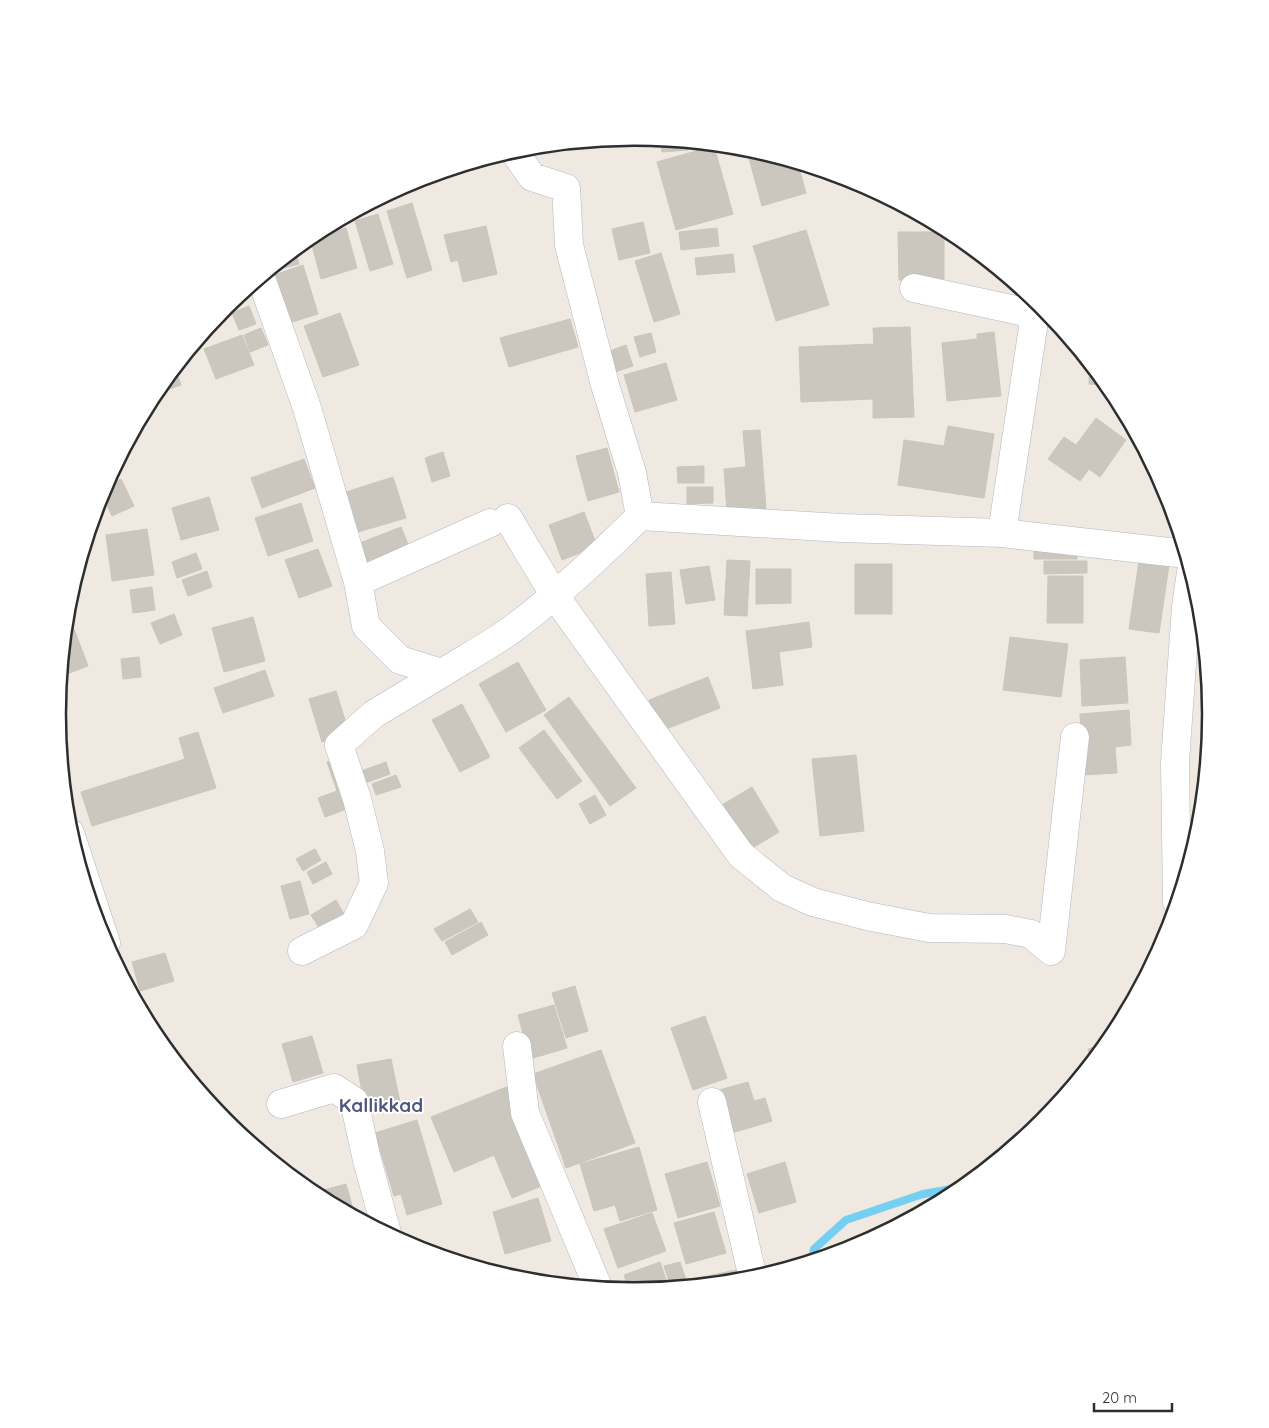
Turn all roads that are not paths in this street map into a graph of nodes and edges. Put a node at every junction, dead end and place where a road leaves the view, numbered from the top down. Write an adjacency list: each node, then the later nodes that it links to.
1 (519, 158): 6 (street)
2 (263, 284): 9 (street)
3 (914, 288): 4 (street)
4 (1031, 307)
5 (1035, 311): 7 (street)
6 (640, 516): 7 (street); 10 (street)
7 (1002, 533): 8 (street)
8 (1179, 553)
9 (358, 582): 10 (street); 12 (street)
10 (554, 596): 12 (street); 13 (street)
11 (1190, 596): 14 (street)
12 (442, 673): 15 (street)
13 (1075, 737)
14 (1177, 884)
15 (302, 951)
16 (517, 1046): 21 (street)
17 (712, 1102): 20 (street)
18 (281, 1104): 19 (street)
19 (385, 1225)
20 (751, 1270)
21 (595, 1281)

